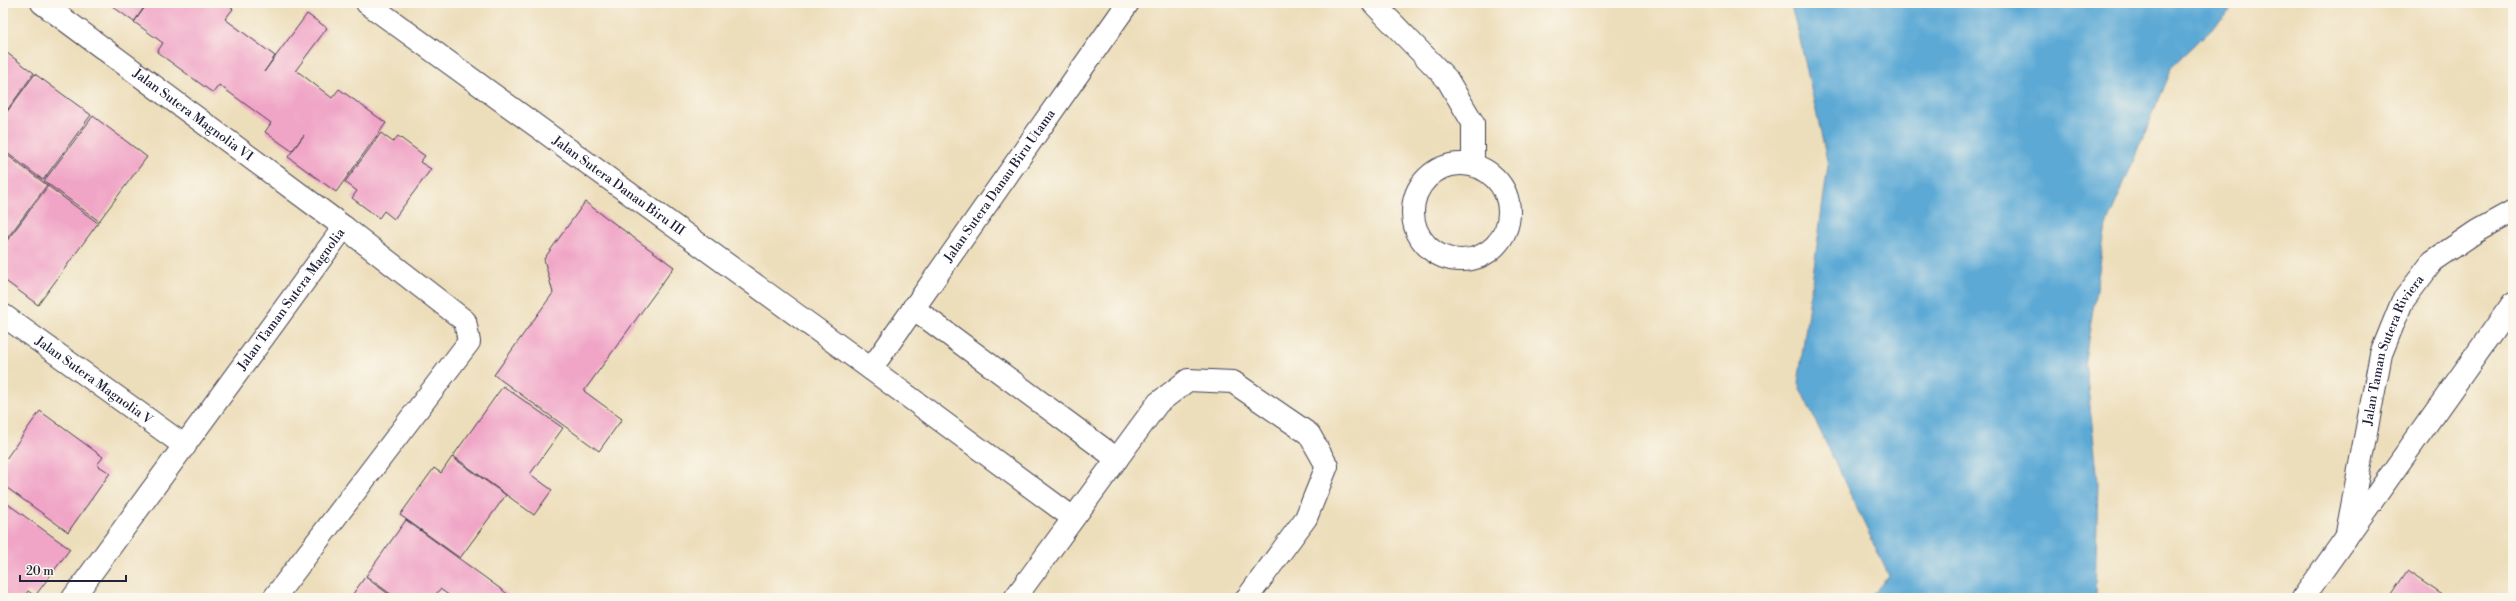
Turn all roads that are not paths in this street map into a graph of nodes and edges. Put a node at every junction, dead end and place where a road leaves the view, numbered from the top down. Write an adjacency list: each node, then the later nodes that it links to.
1 (42, 3): 7 (street, Jalan Sutera Magnolia VI)
2 (367, 3): 11 (street, Jalan Sutera Danau Biru III)
3 (1128, 3): 8 (street, Jalan Sutera Danau Biru Utama)
4 (1374, 3): 5 (street)
5 (1473, 164): 5 (street)
6 (2513, 211): 15 (street, Jalan Taman Sutera Riviera)
7 (344, 227): 12 (street, Jalan Taman Sutera Magnolia); 17 (street, Jalan Taman Sutera Magnolia)
8 (913, 308): 11 (street, Jalan Sutera Danau Biru Utama); 13 (street)
9 (2512, 308): 15 (street, Jalan Taman Sutera Riviera)
10 (3, 315): 12 (street, Jalan Sutera Magnolia V)
11 (871, 369): 14 (street, Jalan Sutera Danau Biru III)
12 (185, 446): 16 (street, Jalan Taman Sutera Magnolia)
13 (1117, 459): 14 (street); 19 (street)
14 (1073, 518): 18 (street)
15 (2346, 538): 20 (street, Jalan Taman Sutera Riviera)
16 (73, 598)
17 (274, 598)
18 (1015, 598)
19 (1247, 598)
20 (2303, 598)

